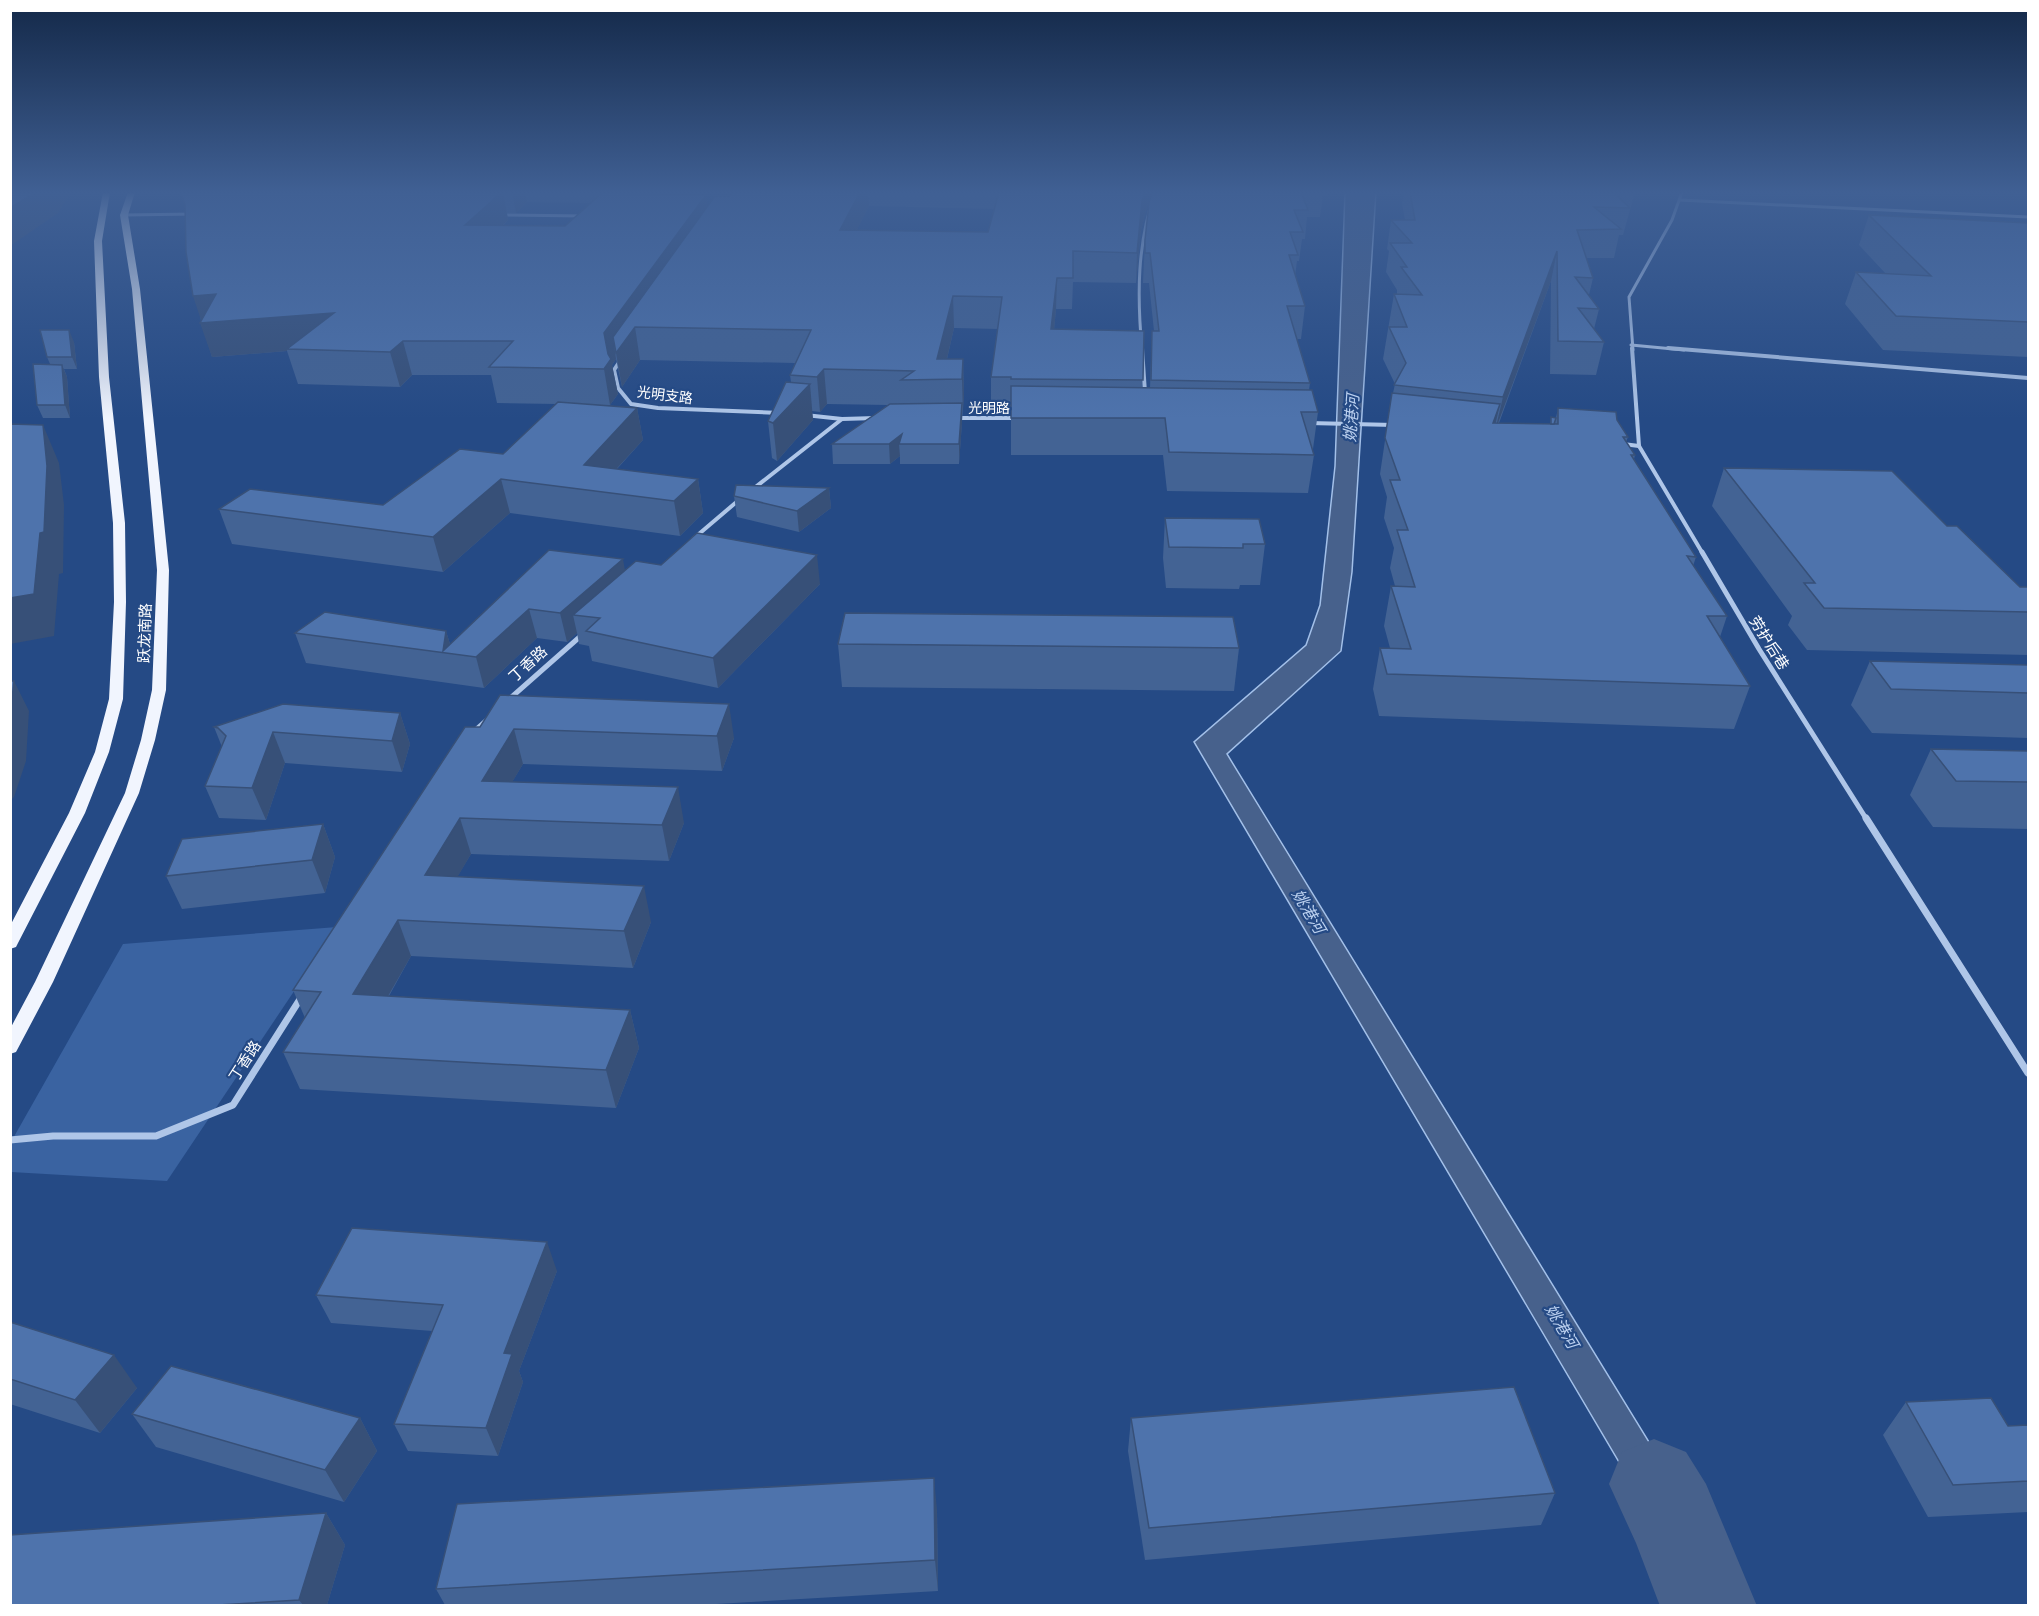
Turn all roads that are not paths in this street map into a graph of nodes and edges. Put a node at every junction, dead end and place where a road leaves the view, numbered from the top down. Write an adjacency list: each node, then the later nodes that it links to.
1 (99, 267): 22 (main road, 跃龙南路)
2 (132, 267): 24 (main road, 跃龙南路)
3 (1140, 267): 8 (street)
4 (1646, 267): 5 (street, 劳护后巷)
5 (1631, 345): 7 (street); 18 (street, 劳护后巷)
6 (626, 352): 9 (street, 光明支路)
7 (2028, 378)
8 (1145, 397)
9 (790, 414)
10 (801, 414): 14 (street)
11 (884, 418): 14 (street)
12 (943, 418): 13 (street, 光明路)
13 (1025, 418)
14 (842, 419): 19 (street)
15 (1308, 423): 16 (street)
16 (1404, 426)
17 (1617, 444): 18 (street)
18 (1639, 446): 25 (street, 劳护后巷)
19 (683, 547)
20 (588, 629): 21 (street, 丁香路)
21 (466, 742)
22 (10, 943)
23 (304, 994): 26 (street, 丁香路)
24 (10, 1047)
25 (2028, 1073)
26 (10, 1140)

